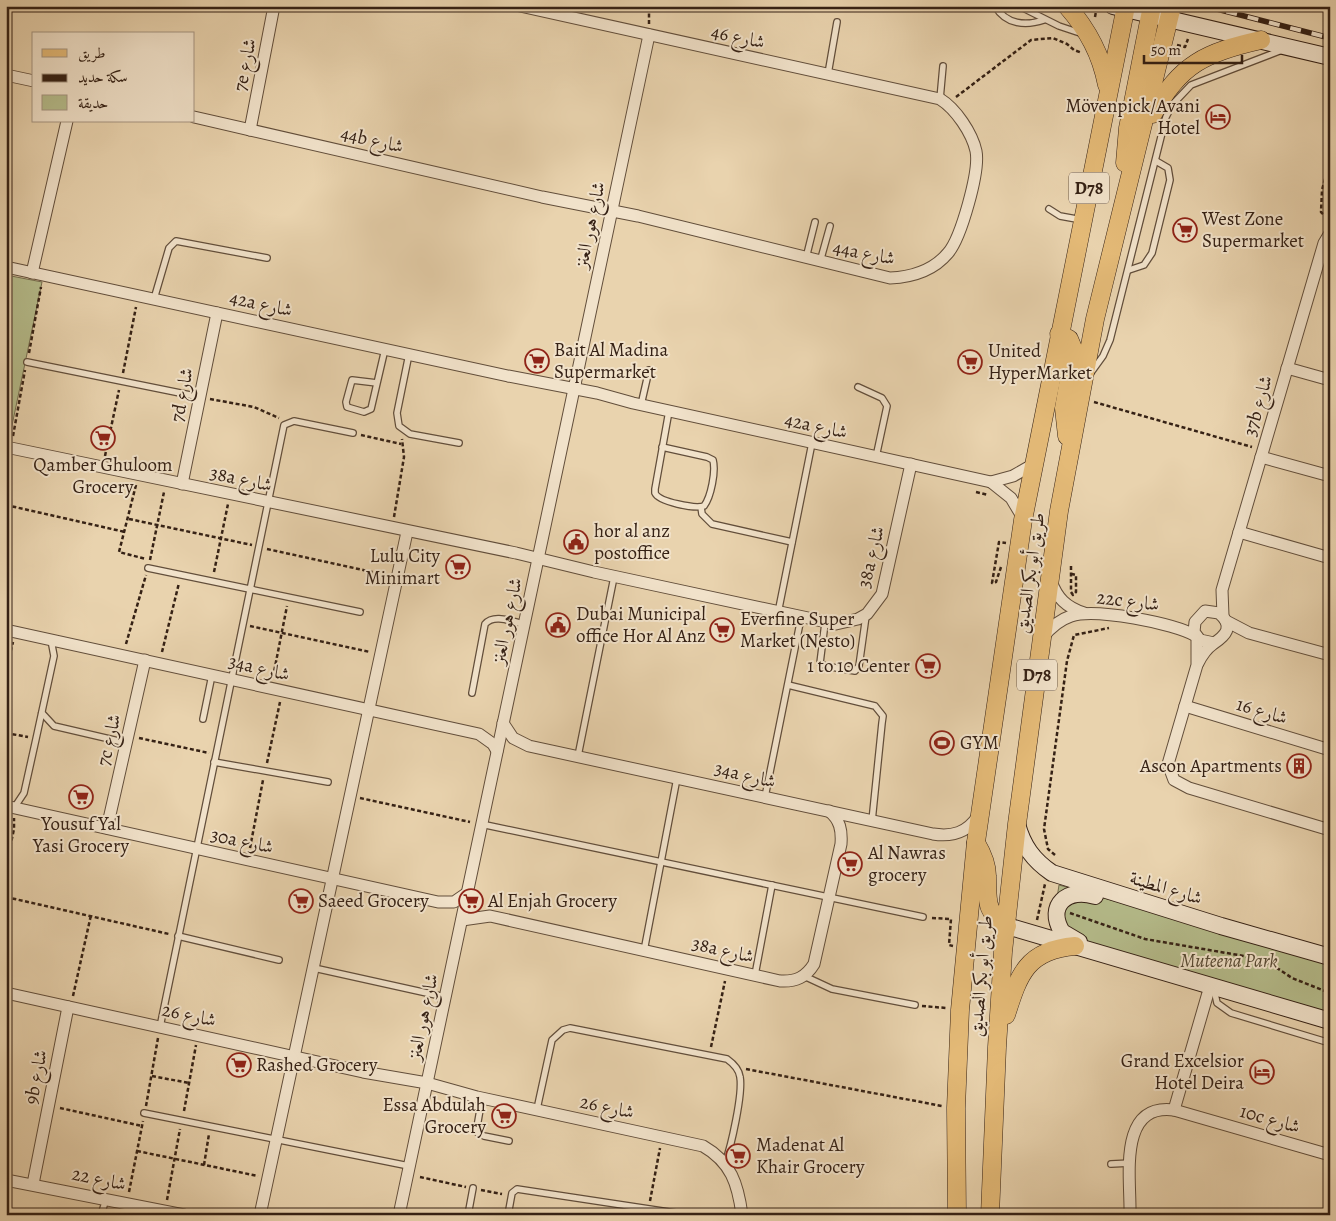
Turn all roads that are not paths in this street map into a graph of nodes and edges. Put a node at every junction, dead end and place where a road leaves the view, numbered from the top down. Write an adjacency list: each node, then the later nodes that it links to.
1 (274, 6): 24 (street, 7e شارع)
2 (520, 6): 11 (street, شارع 46)
3 (995, 6): 9 (lane)
4 (1019, 6): 9 (lane)
5 (1067, 6): 13 (main road)
6 (1121, 7): 7 (street); 20 (main road, طريق أبو بكر الصديق / D78)
7 (1151, 10): 8 (street); 27 (main road)
8 (1171, 13): 12 (street); 25 (main road, طريق أبو بكر الصديق / D78)
9 (1044, 20): 13 (lane)
10 (837, 22): 17 (lane)
11 (648, 35): 17 (street, شارع 46); 29 (street, شارع هور العنز)
12 (1260, 40): 14 (street); 25 (main road)
13 (1093, 43): 20 (main road)
14 (1290, 47): 15 (street); 26 (lane)
15 (1330, 57)
16 (943, 66): 21 (lane)
17 (828, 74): 21 (street, شارع 46)
18 (6, 75): 19 (street)
19 (32, 81)
20 (1108, 91): 30 (main road, طريق أبو بكر الصديق / D78)
21 (943, 101): 36 (street, 44a شارع)
22 (195, 118): 24 (street, 44b شارع)
23 (67, 122): 39 (street)
24 (250, 130): 29 (street, 44b شارع)
25 (1139, 144): 27 (main road, طريق أبو بكر الصديق / D78)
26 (1156, 161): 38 (lane); 38 (lane)
27 (1123, 204): 51 (main road, طريق أبو بكر الصديق / D78)
28 (1049, 209): 30 (lane)
29 (611, 214): 35 (street, 44a شارع); 52 (street, شارع هور العنز)
30 (1082, 220): 42 (main road, طريق أبو بكر الصديق / D78)
31 (815, 222): 35 (lane)
32 (830, 226): 36 (lane)
33 (1330, 233): 46 (street, 37b شارع)
34 (267, 258): 40 (lane)
35 (806, 258): 36 (street, 44a شارع)
36 (820, 262)
37 (6, 267): 39 (street, 42a شارع)
38 (1129, 270): 51 (lane)
39 (32, 272): 40 (street, 42a شارع)
40 (154, 299): 41 (street, 42a شارع)
41 (217, 313): 43 (street, 42a شارع); 53 (street, 7d شارع)
42 (1059, 334): 59 (main road); 65 (main road, طريق أبو بكر الصديق / D78)
43 (385, 349): 44 (street, 42a شارع); 49 (lane)
44 (409, 354): 52 (street, 42a شارع); 57 (lane)
45 (27, 362): 53 (lane)
46 (1287, 368): 48 (street); 62 (street, 37b شارع)
47 (649, 370): 54 (lane)
48 (1330, 380)
49 (377, 383): 49 (lane)
50 (858, 387): 63 (lane)
51 (1080, 391): 59 (main road, طريق أبو بكر الصديق / D78)
52 (573, 392): 54 (street, 42a شارع); 76 (street, شارع هور العنز)
53 (200, 397): 68 (street, 7d شارع)
54 (637, 404): 55 (street, 42a شارع)
55 (668, 411): 58 (street, 42a شارع); 61 (lane)
56 (353, 434): 69 (lane)
57 (459, 443)
58 (812, 443): 63 (street, 42a شارع); 74 (lane)
59 (1070, 444): 79 (main road, طريق أبو بكر الصديق / D78)
60 (6, 446): 68 (street, 38a شارع)
61 (662, 447): 70 (lane); 70 (lane)
62 (1262, 453): 66 (street); 73 (street, 37b شارع)
63 (876, 457): 64 (street, 42a شارع)
64 (911, 464): 67 (street, 42a شارع); 84 (street, 38a شارع)
65 (1034, 464): 67 (street, 42a شارع); 71 (main road, طريق أبو بكر الصديق / D78)
66 (1330, 476)
67 (991, 482): 71 (street, 42a شارع)
68 (182, 484): 69 (street, 38a شارع)
69 (267, 502): 72 (street, 38a شارع); 80 (lane)
70 (701, 507): 74 (lane)
71 (1023, 520): 120 (main road, طريق أبو بكر الصديق / D78)
72 (407, 532): 76 (street, 38a شارع); 106 (street)
73 (1239, 532): 75 (street); 81 (street, 37b شارع)
74 (792, 542): 83 (lane)
75 (1330, 558)
76 (538, 561): 78 (street, 38a شارع); 89 (street, شارع هور العنز)
77 (148, 568): 80 (lane)
78 (614, 577): 83 (street, 38a شارع); 113 (lane)
79 (1050, 579): 85 (street, 22c شارع); 95 (main road, طريق أبو بكر الصديق / D78)
80 (249, 589): 82 (lane); 102 (lane)
81 (1222, 590): 86 (street, 37b شارع); 88 (street, 37b شارع)
82 (360, 612)
83 (778, 613): 87 (street, 38a شارع)
84 (867, 614): 90 (street, 38a شارع); 90 (lane)
85 (1085, 614): 91 (street, 22c شارع); 95 (street, 22c شارع)
86 (1201, 614): 88 (street); 91 (street, 22c شارع); 94 (street)
87 (802, 618): 90 (street, 38a شارع); 103 (lane)
88 (1224, 619): 93 (street); 97 (street)
89 (524, 624): 104 (lane); 109 (street, شارع هور العنز)
90 (825, 624)
91 (1167, 624): 94 (street, 22c شارع)
92 (11, 631): 96 (street, 34a شارع)
93 (1249, 633): 97 (street); 98 (street)
94 (1197, 637): 97 (street); 100 (street)
95 (1042, 638): 123 (main road, طريق أبو بكر الصديق / D78)
96 (50, 640): 99 (street, 34a شارع); 107 (lane)
97 (1218, 641): 100 (street)
98 (1330, 655)
99 (145, 660): 101 (street, 34a شارع); 110 (street, 7c شارع)
100 (1197, 665): 105 (street)
101 (212, 675): 102 (street, 34a شارع); 108 (lane)
102 (231, 679): 106 (street, 34a شارع); 114 (lane)
103 (788, 685): 117 (lane); 121 (lane)
104 (472, 693)
105 (1185, 706): 111 (street, شارع 16); 125 (street)
106 (369, 710): 112 (street, 34a شارع); 129 (street)
107 (42, 714): 110 (lane); 118 (lane)
108 (203, 719)
109 (503, 723): 112 (street, شارع هور العنز); 113 (street, 34a شارع)
110 (128, 739): 124 (street, 7c شارع)
111 (1330, 750)
112 (498, 751): 122 (street, شارع هور العنز)
113 (578, 756): 115 (street, 34a شارع)
114 (214, 762): 116 (lane); 127 (lane)
115 (677, 778): 117 (street, 34a شارع); 128 (lane)
116 (328, 782)
117 (764, 797): 119 (street, 34a شارع)
118 (10, 807): 124 (street, 30a شارع)
119 (829, 811): 121 (street, 34a شارع); 132 (street)
120 (980, 813): 121 (street, 34a شارع); 126 (main road, طريق أبو بكر الصديق / D78)
121 (872, 821)
122 (482, 824): 128 (lane); 131 (street, شارع هور العنز)
123 (1017, 824): 135 (main road, طريق أبو بكر الصديق / D78); 136 (street, شارع المطينة)
124 (108, 828): 127 (street, 30a شارع)
125 (1330, 830)
126 (976, 842): 135 (main road); 183 (main road, طريق أبو بكر الصديق / D78)
127 (196, 849): 129 (street, 30a شارع); 137 (lane)
128 (661, 861): 130 (lane); 139 (lane)
129 (334, 879): 131 (street, 30a شارع); 143 (street)
130 (772, 885): 132 (lane); 144 (lane)
131 (468, 893): 134 (street, شارع هور العنز)
132 (830, 897): 133 (lane); 145 (street)
133 (923, 917)
134 (462, 920): 139 (street, 38a شارع); 148 (street, شارع هور العنز)
135 (1006, 926): 138 (street); 154 (main road, طريق أبو بكر الصديق / D78)
136 (1221, 926): 140 (street, شارع المطينة); 142 (street)
137 (178, 936): 141 (lane); 152 (lane)
138 (1074, 946): 142 (street); 154 (main road)
139 (644, 950): 144 (street, 38a شارع)
140 (1330, 957)
141 (279, 960)
142 (1129, 962): 146 (street)
143 (314, 968): 148 (lane); 155 (street)
144 (755, 975): 145 (street, 38a شارع)
145 (804, 976): 149 (lane)
146 (1212, 986): 151 (street); 153 (lane); 159 (street)
147 (6, 993): 150 (street, شارع 26)
148 (445, 997): 156 (street, شارع هور العنز)
149 (916, 1005)
150 (68, 1007): 152 (street, شارع 26); 169 (street, 9b شارع)
151 (1330, 1020)
152 (160, 1027): 155 (street, شارع 26)
153 (1330, 1043)
154 (997, 1047): 184 (main road, طريق أبو بكر الصديق / D78)
155 (295, 1056): 156 (street, شارع 26); 161 (street)
156 (426, 1087): 157 (street, شارع 26); 167 (street, شارع هور العنز)
157 (480, 1097): 158 (street, شارع 26); 162 (lane)
158 (537, 1109): 164 (street, شارع 26); 164 (lane)
159 (1174, 1110): 163 (street, 10c شارع); 165 (street, 10c شارع)
160 (144, 1113): 161 (lane)
161 (277, 1139): 167 (lane); 177 (street)
162 (509, 1141)
163 (1330, 1155)
164 (725, 1162): 182 (street)
165 (1131, 1163): 166 (lane); 185 (street)
166 (1111, 1164)
167 (408, 1170): 178 (street, شارع هور العنز)
168 (6, 1180): 169 (street, شارع 22)
169 (32, 1184): 171 (street, شارع 22)
170 (473, 1188): 179 (lane)
171 (106, 1199): 172 (street, شارع 22); 175 (lane)
172 (134, 1210): 176 (street, شارع 22)
173 (6, 1212): 174 (lane)
174 (19, 1215)
175 (101, 1215)
176 (184, 1215)
177 (260, 1215)
178 (399, 1215)
179 (468, 1215)
180 (508, 1215): 181 (lane)
181 (689, 1215)
182 (742, 1215)
183 (957, 1215)
184 (990, 1215)
185 (1130, 1215)

